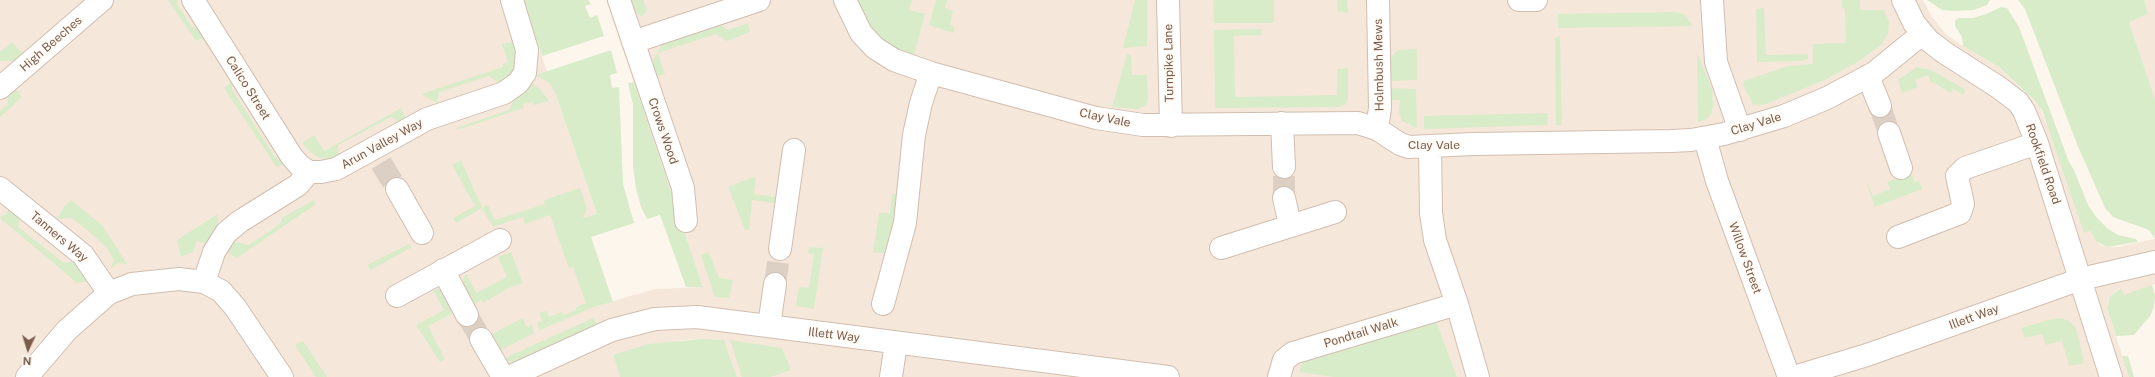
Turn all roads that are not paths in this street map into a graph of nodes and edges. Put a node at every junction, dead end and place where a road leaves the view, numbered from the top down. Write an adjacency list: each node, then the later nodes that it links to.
1 (102, 0): 17 (street, High Beeches)
2 (193, 0): 30 (street, Calico Street)
3 (512, 0): 30 (street, Arun Valley Way)
4 (619, 0): 14 (street, Crows Wood)
5 (760, 0): 14 (street)
6 (845, 0): 15 (street, Clay Vale)
7 (1168, 0): 20 (street, Turnpike Lane)
8 (1378, 0): 21 (street, Holmbush Mews)
9 (1519, 0): 10 (street)
10 (1536, 0)
11 (1712, 0): 22 (street)
12 (1903, 0): 13 (street, Rookfield Road)
13 (1922, 34): 16 (street, Clay Vale); 25 (street, Rookfield Road)
14 (634, 42): 35 (street, Crows Wood)
15 (931, 73): 20 (street, Clay Vale); 49 (street)
16 (1868, 76): 18 (street); 22 (street, Clay Vale)
17 (0, 88)
18 (1880, 106)
19 (1282, 123): 20 (street, Clay Vale); 21 (street, Clay Vale); 28 (street)
20 (1170, 126)
21 (1377, 129): 26 (street, Clay Vale)
22 (1740, 130): 24 (street, Clay Vale)
23 (1890, 133): 29 (street)
24 (1705, 138): 26 (street, Clay Vale); 63 (street, Willow Street)
25 (2037, 143): 38 (street); 44 (street, Rookfield Road)
26 (1430, 148): 50 (street)
27 (794, 150): 41 (street)
28 (1284, 167)
29 (1901, 168)
30 (309, 172): 45 (street)
31 (0, 188): 47 (street, Tanners Way)
32 (397, 189): 37 (street)
33 (1284, 198): 36 (street)
34 (1335, 212): 36 (street)
35 (686, 221)
36 (1290, 225): 40 (street)
37 (422, 233)
38 (1898, 237)
39 (500, 240): 43 (street)
40 (1221, 248)
41 (780, 249)
42 (2155, 262): 44 (street, Illett Way)
43 (443, 270): 48 (street); 51 (street)
44 (2081, 279): 64 (street, Illett Way); 65 (street, Rookfield Road)
45 (204, 282): 47 (street); 56 (street)
46 (775, 284): 52 (street)
47 (109, 293): 55 (street)
48 (397, 296)
49 (883, 304)
50 (1457, 304): 61 (street, Pondtail Walk); 62 (street)
51 (467, 315)
52 (769, 326): 54 (street, Illett Way); 58 (street, Illett Way)
53 (481, 339): 57 (street)
54 (896, 343): 59 (street); 60 (street, Illett Way)
55 (30, 376)
56 (282, 377)
57 (503, 377)
58 (510, 377)
59 (892, 377)
60 (1168, 377)
61 (1279, 377)
62 (1478, 377)
63 (1789, 377)
64 (1794, 377)
65 (2111, 377)

